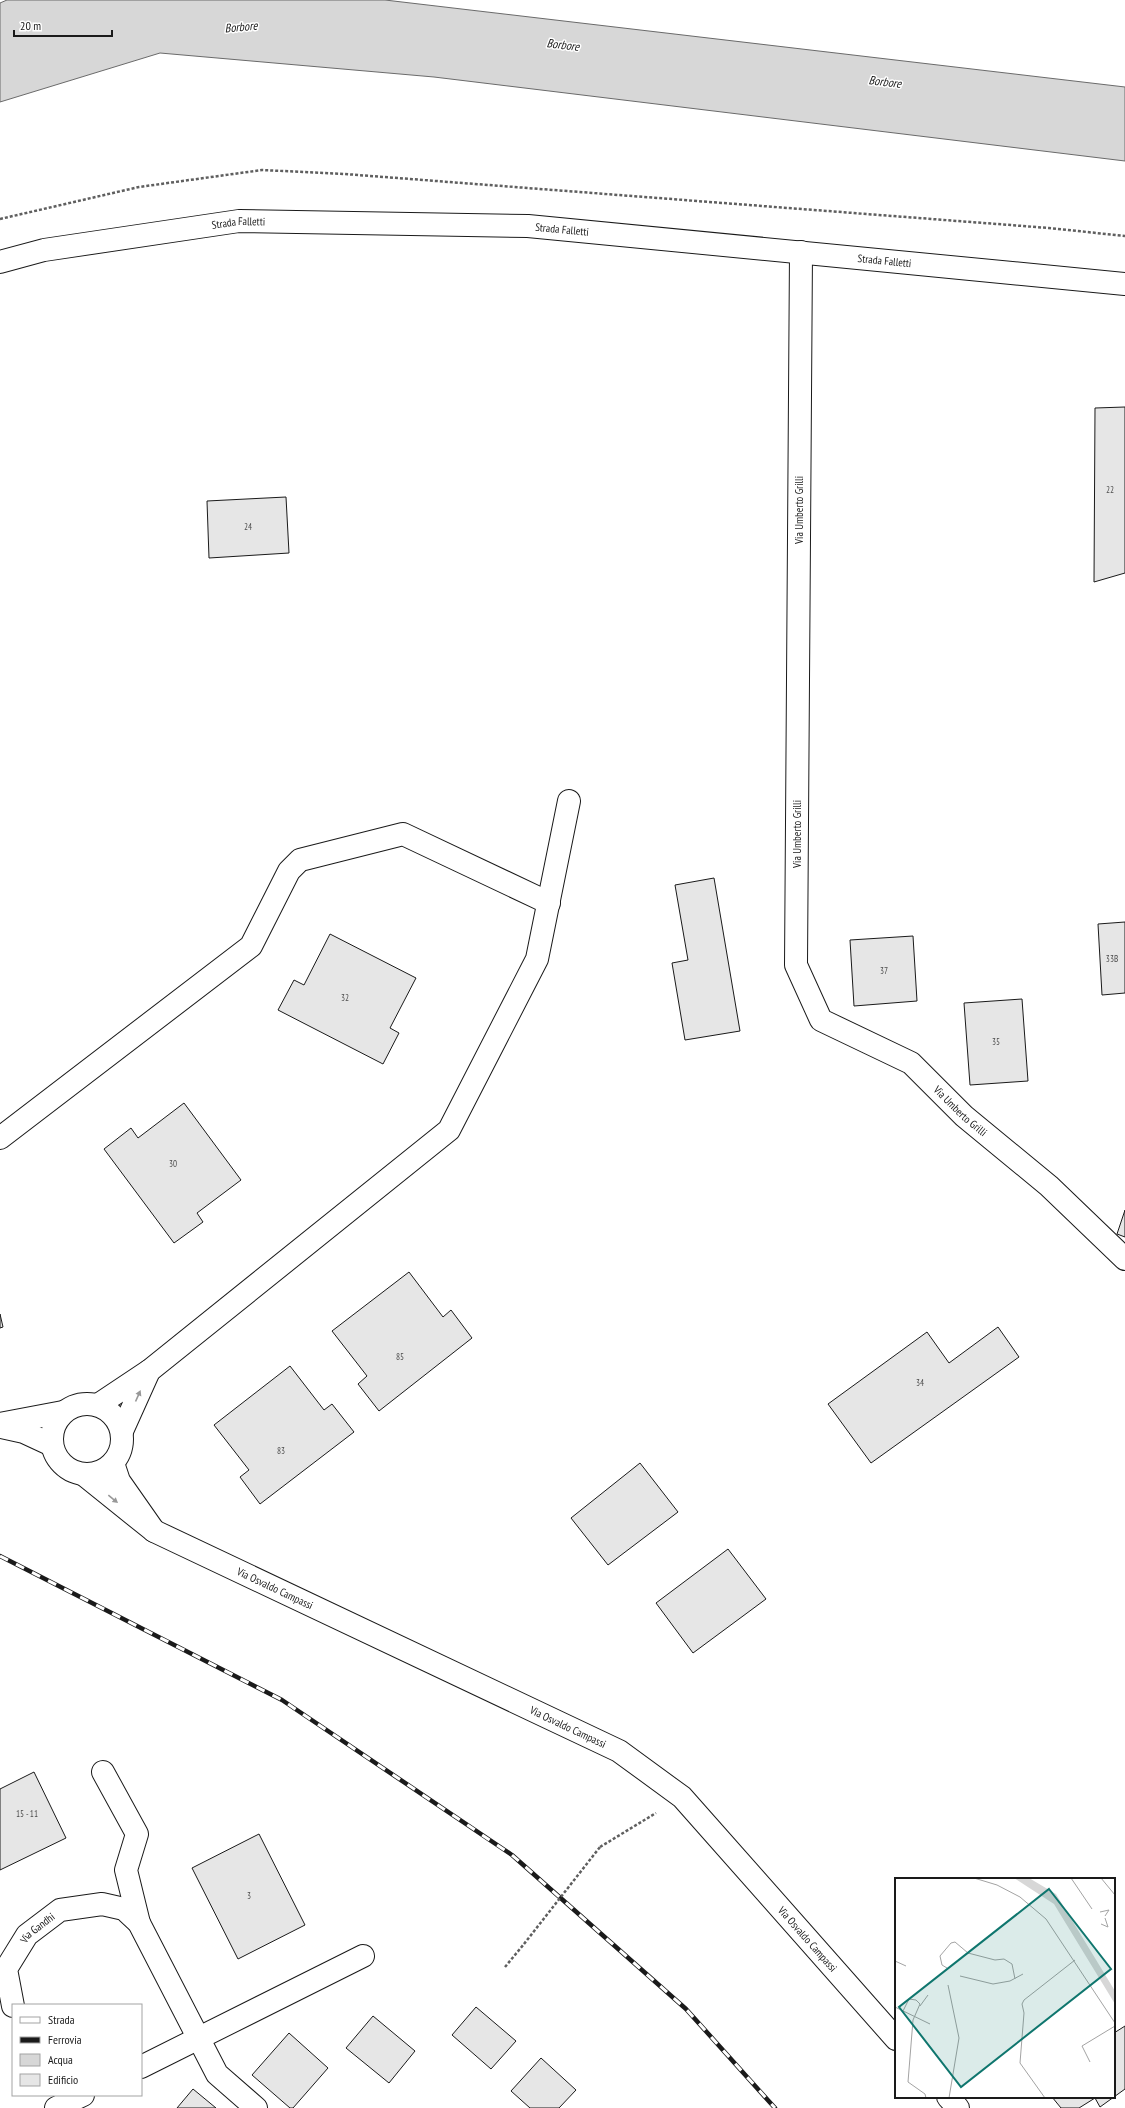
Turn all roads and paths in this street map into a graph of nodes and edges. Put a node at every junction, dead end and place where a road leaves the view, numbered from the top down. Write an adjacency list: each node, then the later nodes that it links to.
1 (0, 218): 2 (path)
2 (1125, 236)
3 (801, 252): 4 (street, Strada Falletti); 5 (street, Strada Falletti); 9 (street, Via Umberto Grilli)
4 (0, 262)
5 (1125, 284)
6 (569, 801): 7 (street)
7 (549, 903): 8 (street); 10 (street)
8 (0, 1138)
9 (1125, 1259)
10 (149, 1371): 11 (street); 14 (street, one-way to 10)
11 (98, 1405): 12 (street); 14 (street)
12 (63, 1412): 13 (street); 15 (street)
13 (0, 1425): 15 (street)
14 (122, 1431): 16 (street)
15 (52, 1445): 17 (street)
16 (114, 1463): 17 (street); 18 (street, Via Osvaldo Campassi)
17 (83, 1474): 18 (street, Via Osvaldo Campassi, one-way to 18)
18 (154, 1531): 20 (street, Via Osvaldo Campassi)
19 (103, 1772): 21 (street, Via Gandhi)
20 (682, 1797): 23 (path, bridge); 25 (street, Via Osvaldo Campassi)
21 (139, 1923): 24 (street, Via Gandhi); 26 (street, Via Gandhi)
22 (363, 1956): 26 (street)
23 (505, 1967)
24 (13, 2004)
25 (895, 2037)
26 (199, 2039): 27 (street); 29 (street, Via Gandhi)
27 (142, 2067)
28 (949, 2098): 30 (street)
29 (256, 2108)
30 (958, 2108)

